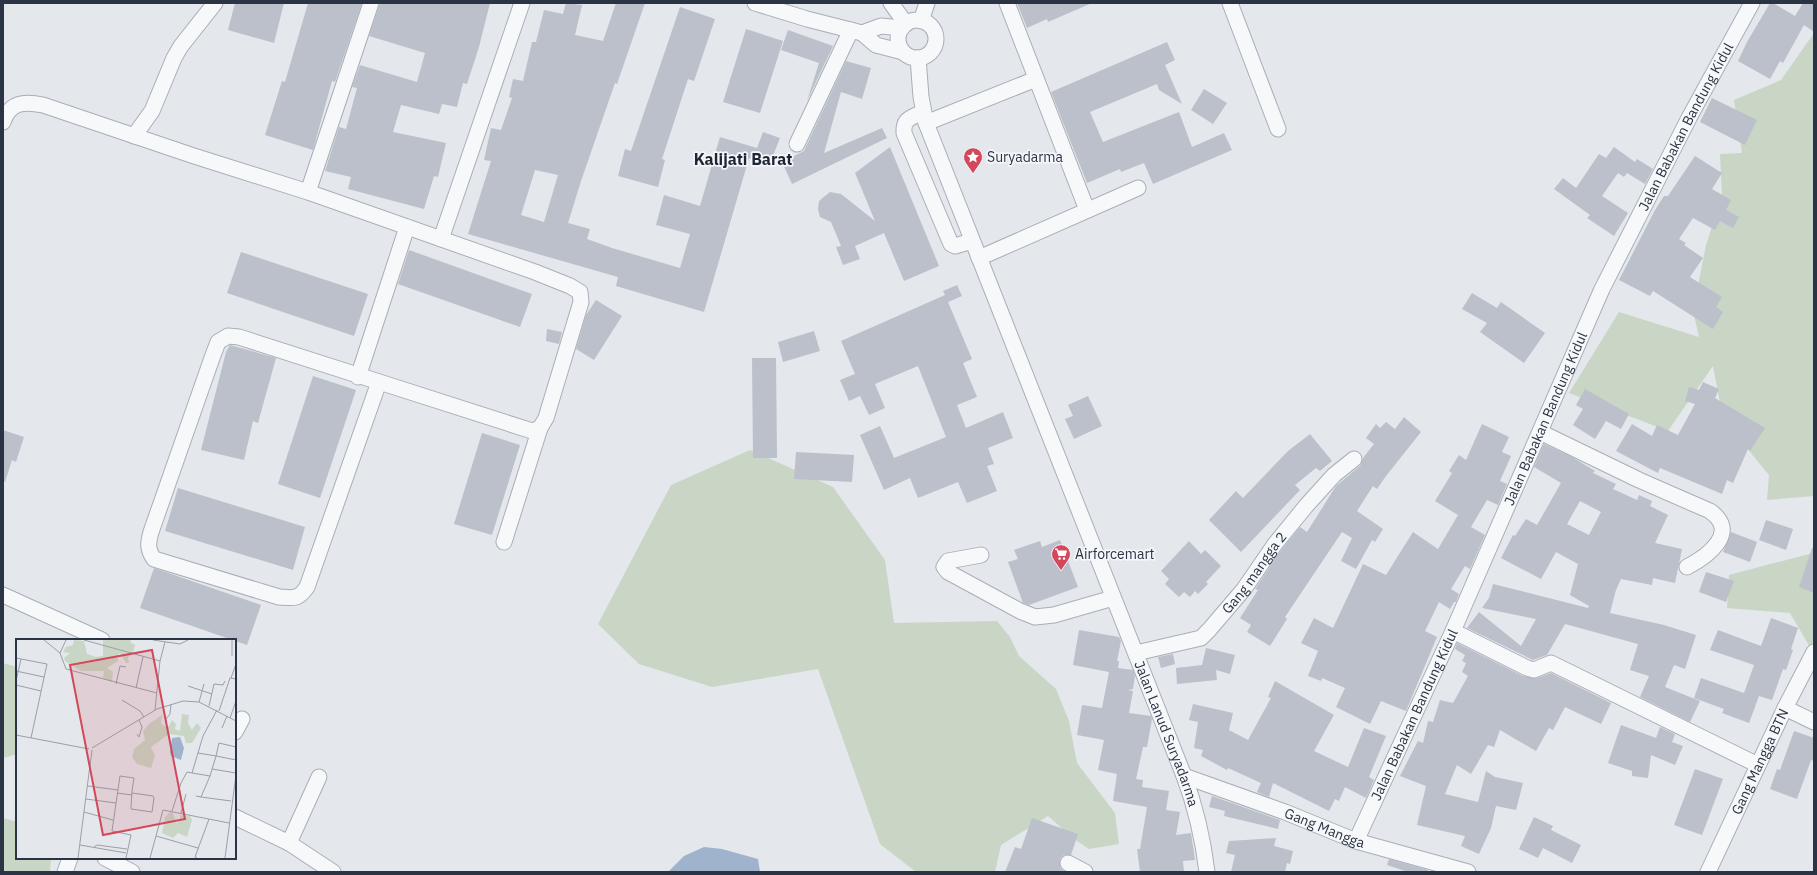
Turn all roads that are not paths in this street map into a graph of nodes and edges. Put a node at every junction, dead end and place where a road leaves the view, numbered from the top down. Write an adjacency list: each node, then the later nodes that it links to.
1 (215, 3): 19 (street)
2 (371, 3): 22 (street)
3 (522, 3): 25 (street)
4 (755, 3): 12 (street)
5 (891, 3): 11 (street)
6 (927, 3): 10 (street)
7 (1008, 3): 15 (street)
8 (1230, 3): 18 (street)
9 (1752, 3): 31 (street, Jalan Babakan Bandung Kidul)
10 (921, 21): 11 (street); 14 (street)
11 (904, 26): 12 (street); 13 (street)
12 (857, 31): 13 (street); 20 (street)
13 (903, 52): 14 (street)
14 (918, 58): 16 (street, Jalan Lanud Suryadarma)
15 (1036, 79): 16 (street); 23 (street)
16 (925, 117): 26 (street, Jalan Lanud Suryadarma); 26 (street)
17 (3, 122): 19 (street)
18 (1278, 129)
19 (134, 136): 22 (street)
20 (797, 144)
21 (1138, 188): 23 (street)
22 (308, 192): 24 (street)
23 (1087, 210): 27 (street)
24 (407, 227): 25 (street); 28 (street)
25 (441, 239): 30 (street)
26 (972, 240): 27 (street, Jalan Lanud Suryadarma)
27 (979, 258): 37 (street, Jalan Lanud Suryadarma)
28 (358, 377): 29 (street); 29 (street)
29 (379, 382): 30 (street)
30 (540, 428): 33 (street)
31 (1540, 432): 35 (street); 38 (street, Jalan Babakan Bandung Kidul)
32 (1354, 459): 41 (street, Gang mangga 2)
33 (504, 542)
34 (981, 555): 37 (street)
35 (1687, 567)
36 (3, 595): 39 (street)
37 (1113, 598): 41 (street, Jalan Lanud Suryadarma)
38 (1453, 631): 44 (street); 48 (street, Jalan Babakan Bandung Kidul)
39 (100, 639)
40 (1814, 652): 42 (street, Gang Mangga BTN)
41 (1136, 653): 45 (street, Jalan Lanud Suryadarma)
42 (1784, 708): 43 (street); 44 (street, Gang Mangga BTN)
43 (1814, 722)
44 (1758, 765): 59 (street, Gang Mangga BTN)
45 (1184, 776): 48 (street, Gang Mangga); 57 (street, Jalan Lanud Suryadarma)
46 (319, 777): 49 (street)
47 (236, 817): 49 (street)
48 (1356, 841): 58 (street, Gang Mangga)
49 (290, 843): 55 (street)
50 (70, 859): 53 (street)
51 (107, 859): 54 (street)
52 (1068, 863): 56 (street)
53 (65, 872)
54 (132, 872)
55 (334, 872)
56 (1085, 872)
57 (1207, 872)
58 (1468, 872)
59 (1708, 872)

